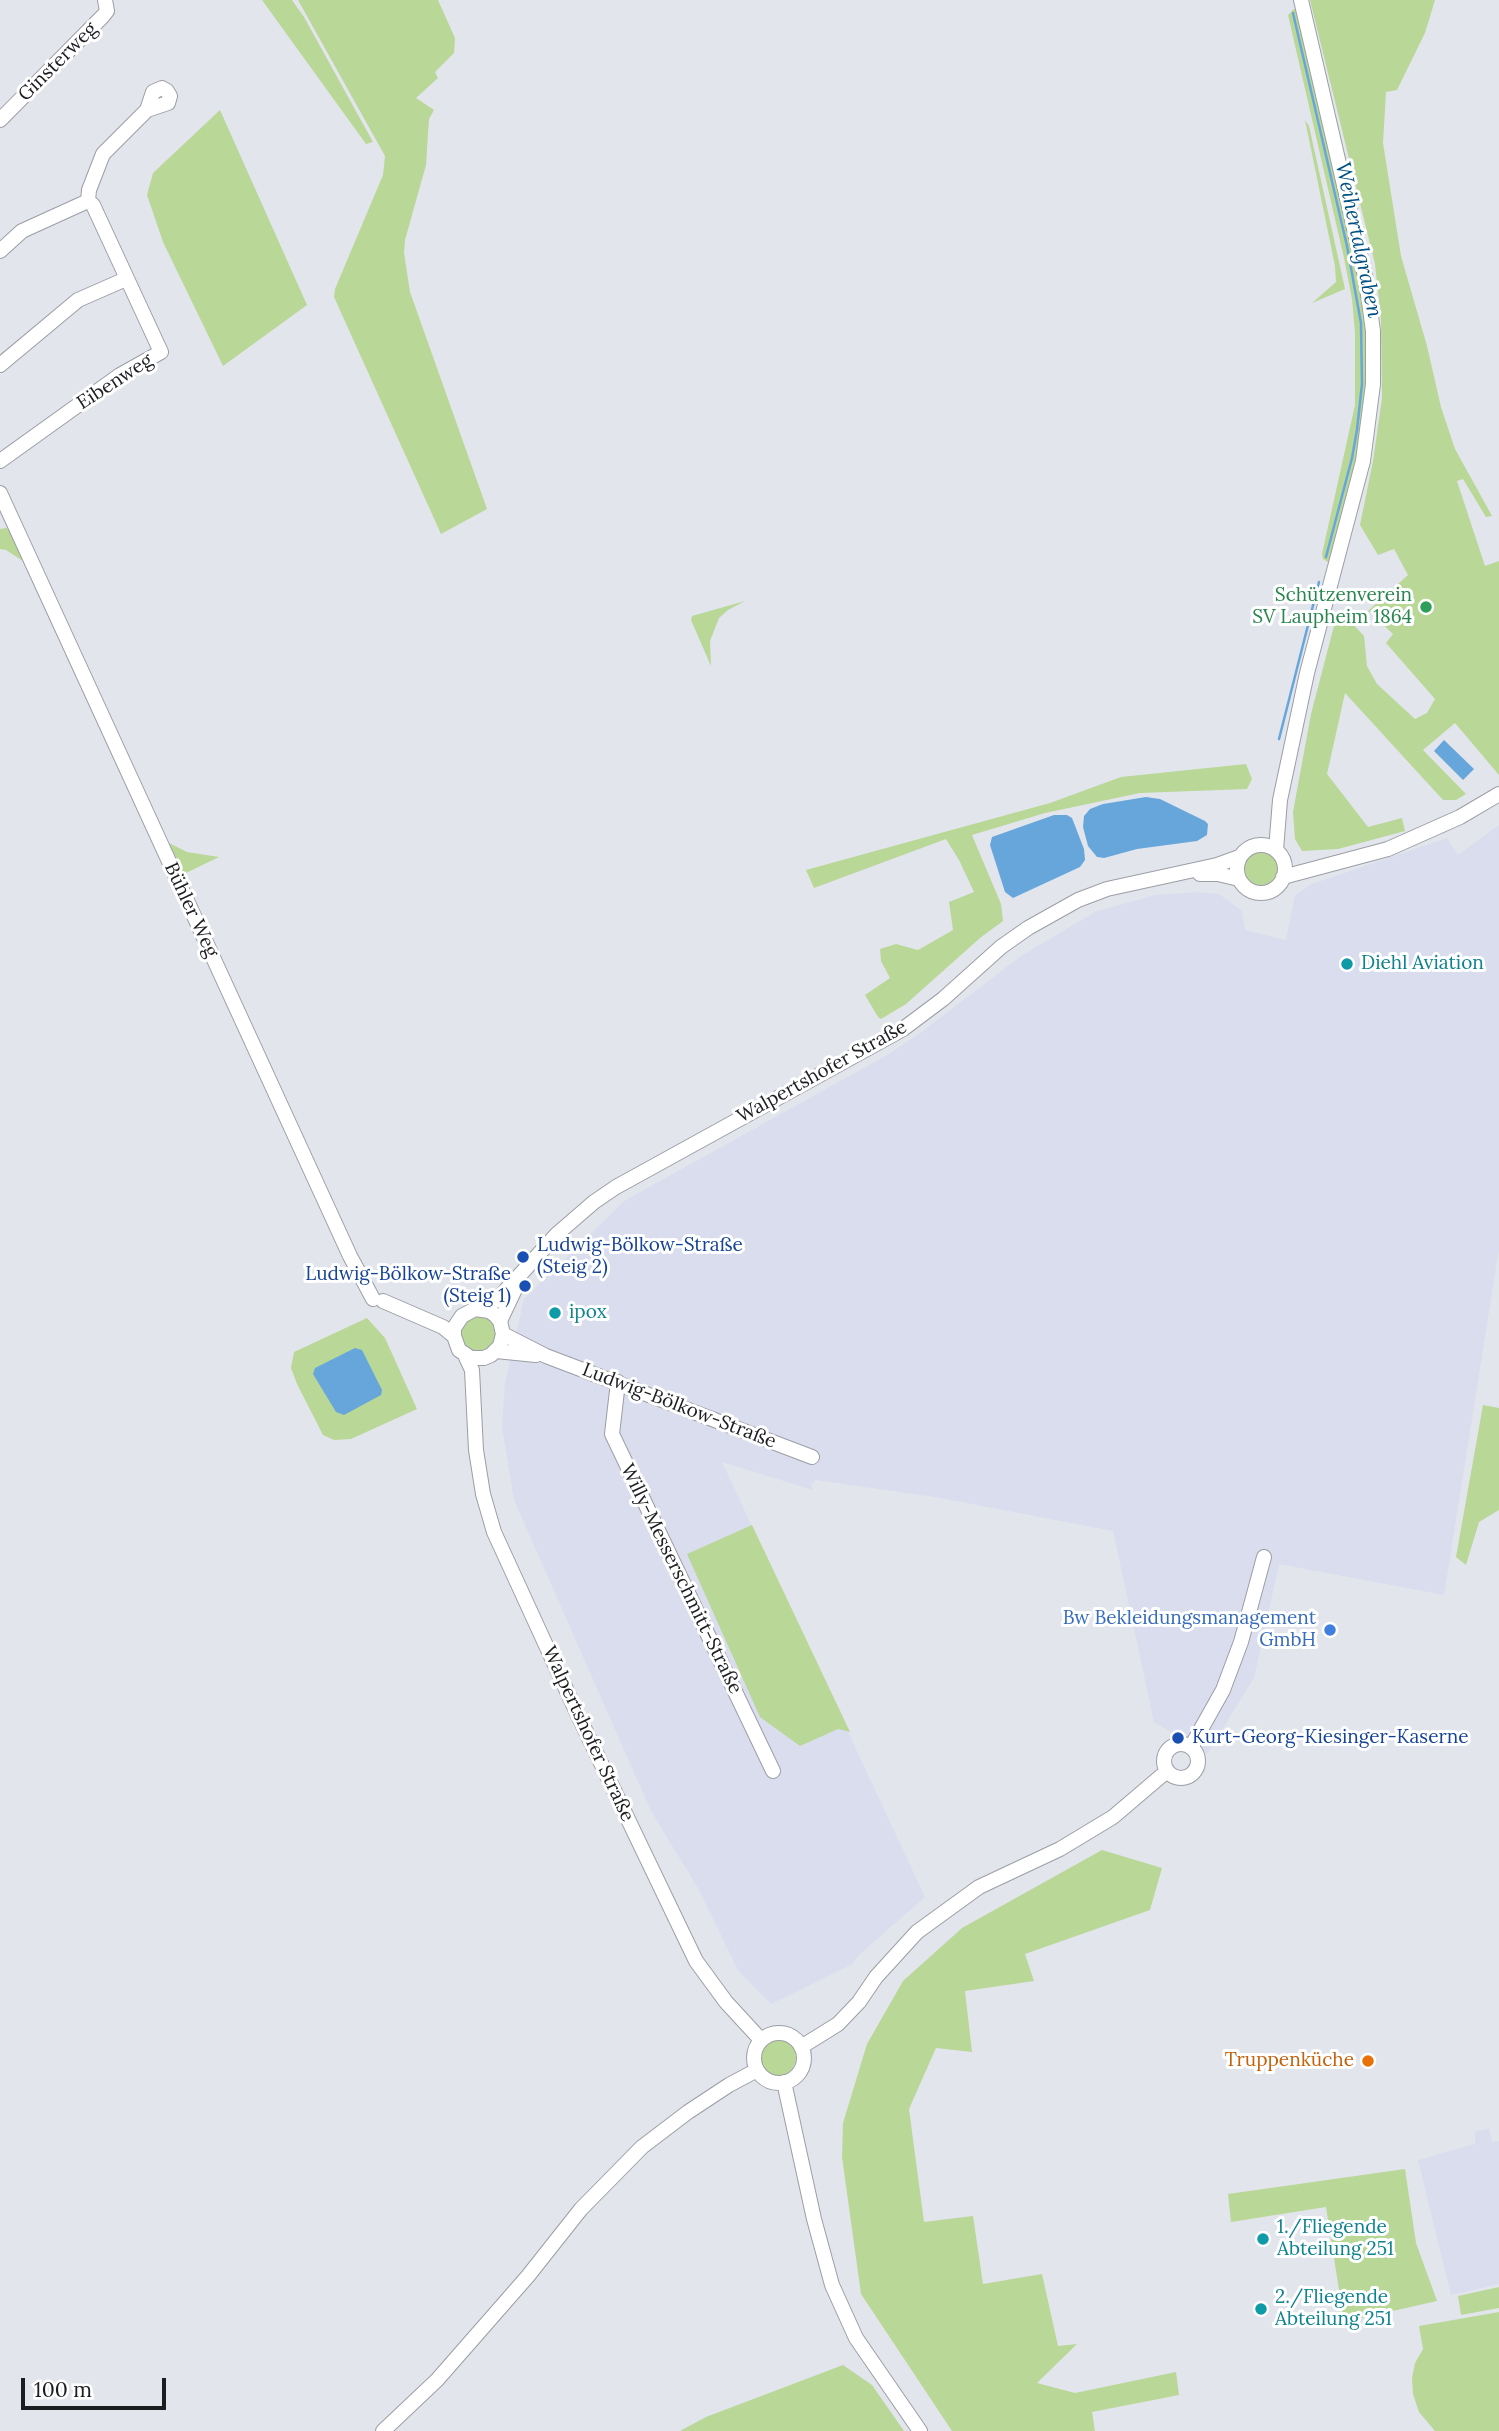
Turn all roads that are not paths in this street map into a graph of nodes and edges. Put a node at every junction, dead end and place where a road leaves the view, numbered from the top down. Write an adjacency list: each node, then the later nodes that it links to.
1 (105, 0): 4 (street, Ginsterweg)
2 (1301, 0): 13 (street)
3 (147, 110): 5 (street)
4 (0, 120)
5 (88, 201): 6 (street); 7 (street, Eibenweg)
6 (0, 251)
7 (126, 279): 8 (street); 9 (street, Eibenweg)
8 (0, 365)
9 (0, 461)
10 (0, 493): 11 (street, Bühler Weg)
11 (6, 523): 22 (street, Bühler Weg)
12 (1499, 794): 17 (street)
13 (1280, 800): 14 (street); 15 (street)
14 (1251, 846): 15 (street); 16 (street)
15 (1279, 854): 17 (street); 19 (street)
16 (1239, 857): 18 (street, Walpertshofer Straße); 20 (street)
17 (1337, 863): 19 (street)
18 (1167, 874): 20 (street, Walpertshofer Straße); 21 (street, Walpertshofer Straße)
19 (1283, 877): 20 (street)
20 (1239, 880)
21 (524, 1270): 23 (street, Walpertshofer Straße); 25 (street, Walpertshofer Straße)
22 (384, 1302): 24 (street); 26 (street)
23 (482, 1309): 24 (street); 25 (street)
24 (461, 1316): 26 (street)
25 (501, 1327): 28 (street); 29 (street, Ludwig-Bölkow-Straße)
26 (454, 1336): 27 (street)
27 (465, 1355): 28 (street); 31 (street, Walpertshofer Straße)
28 (490, 1355): 29 (street, Ludwig-Bölkow-Straße); 31 (street, Walpertshofer Straße)
29 (546, 1356): 30 (street, Ludwig-Bölkow-Straße)
30 (618, 1382): 32 (street, Ludwig-Bölkow-Straße); 35 (street, Willy-Messerschmitt-Straße)
31 (475, 1403): 37 (street, Walpertshofer Straße)
32 (812, 1457)
33 (1264, 1557): 34 (street)
34 (1191, 1747): 36 (street); 36 (street)
35 (773, 1771)
36 (1167, 1772): 38 (street)
37 (761, 2040): 38 (street); 39 (street)
38 (801, 2047): 40 (street)
39 (757, 2070): 40 (street); 41 (street)
40 (784, 2082): 42 (street)
41 (383, 2431)
42 (920, 2431)

